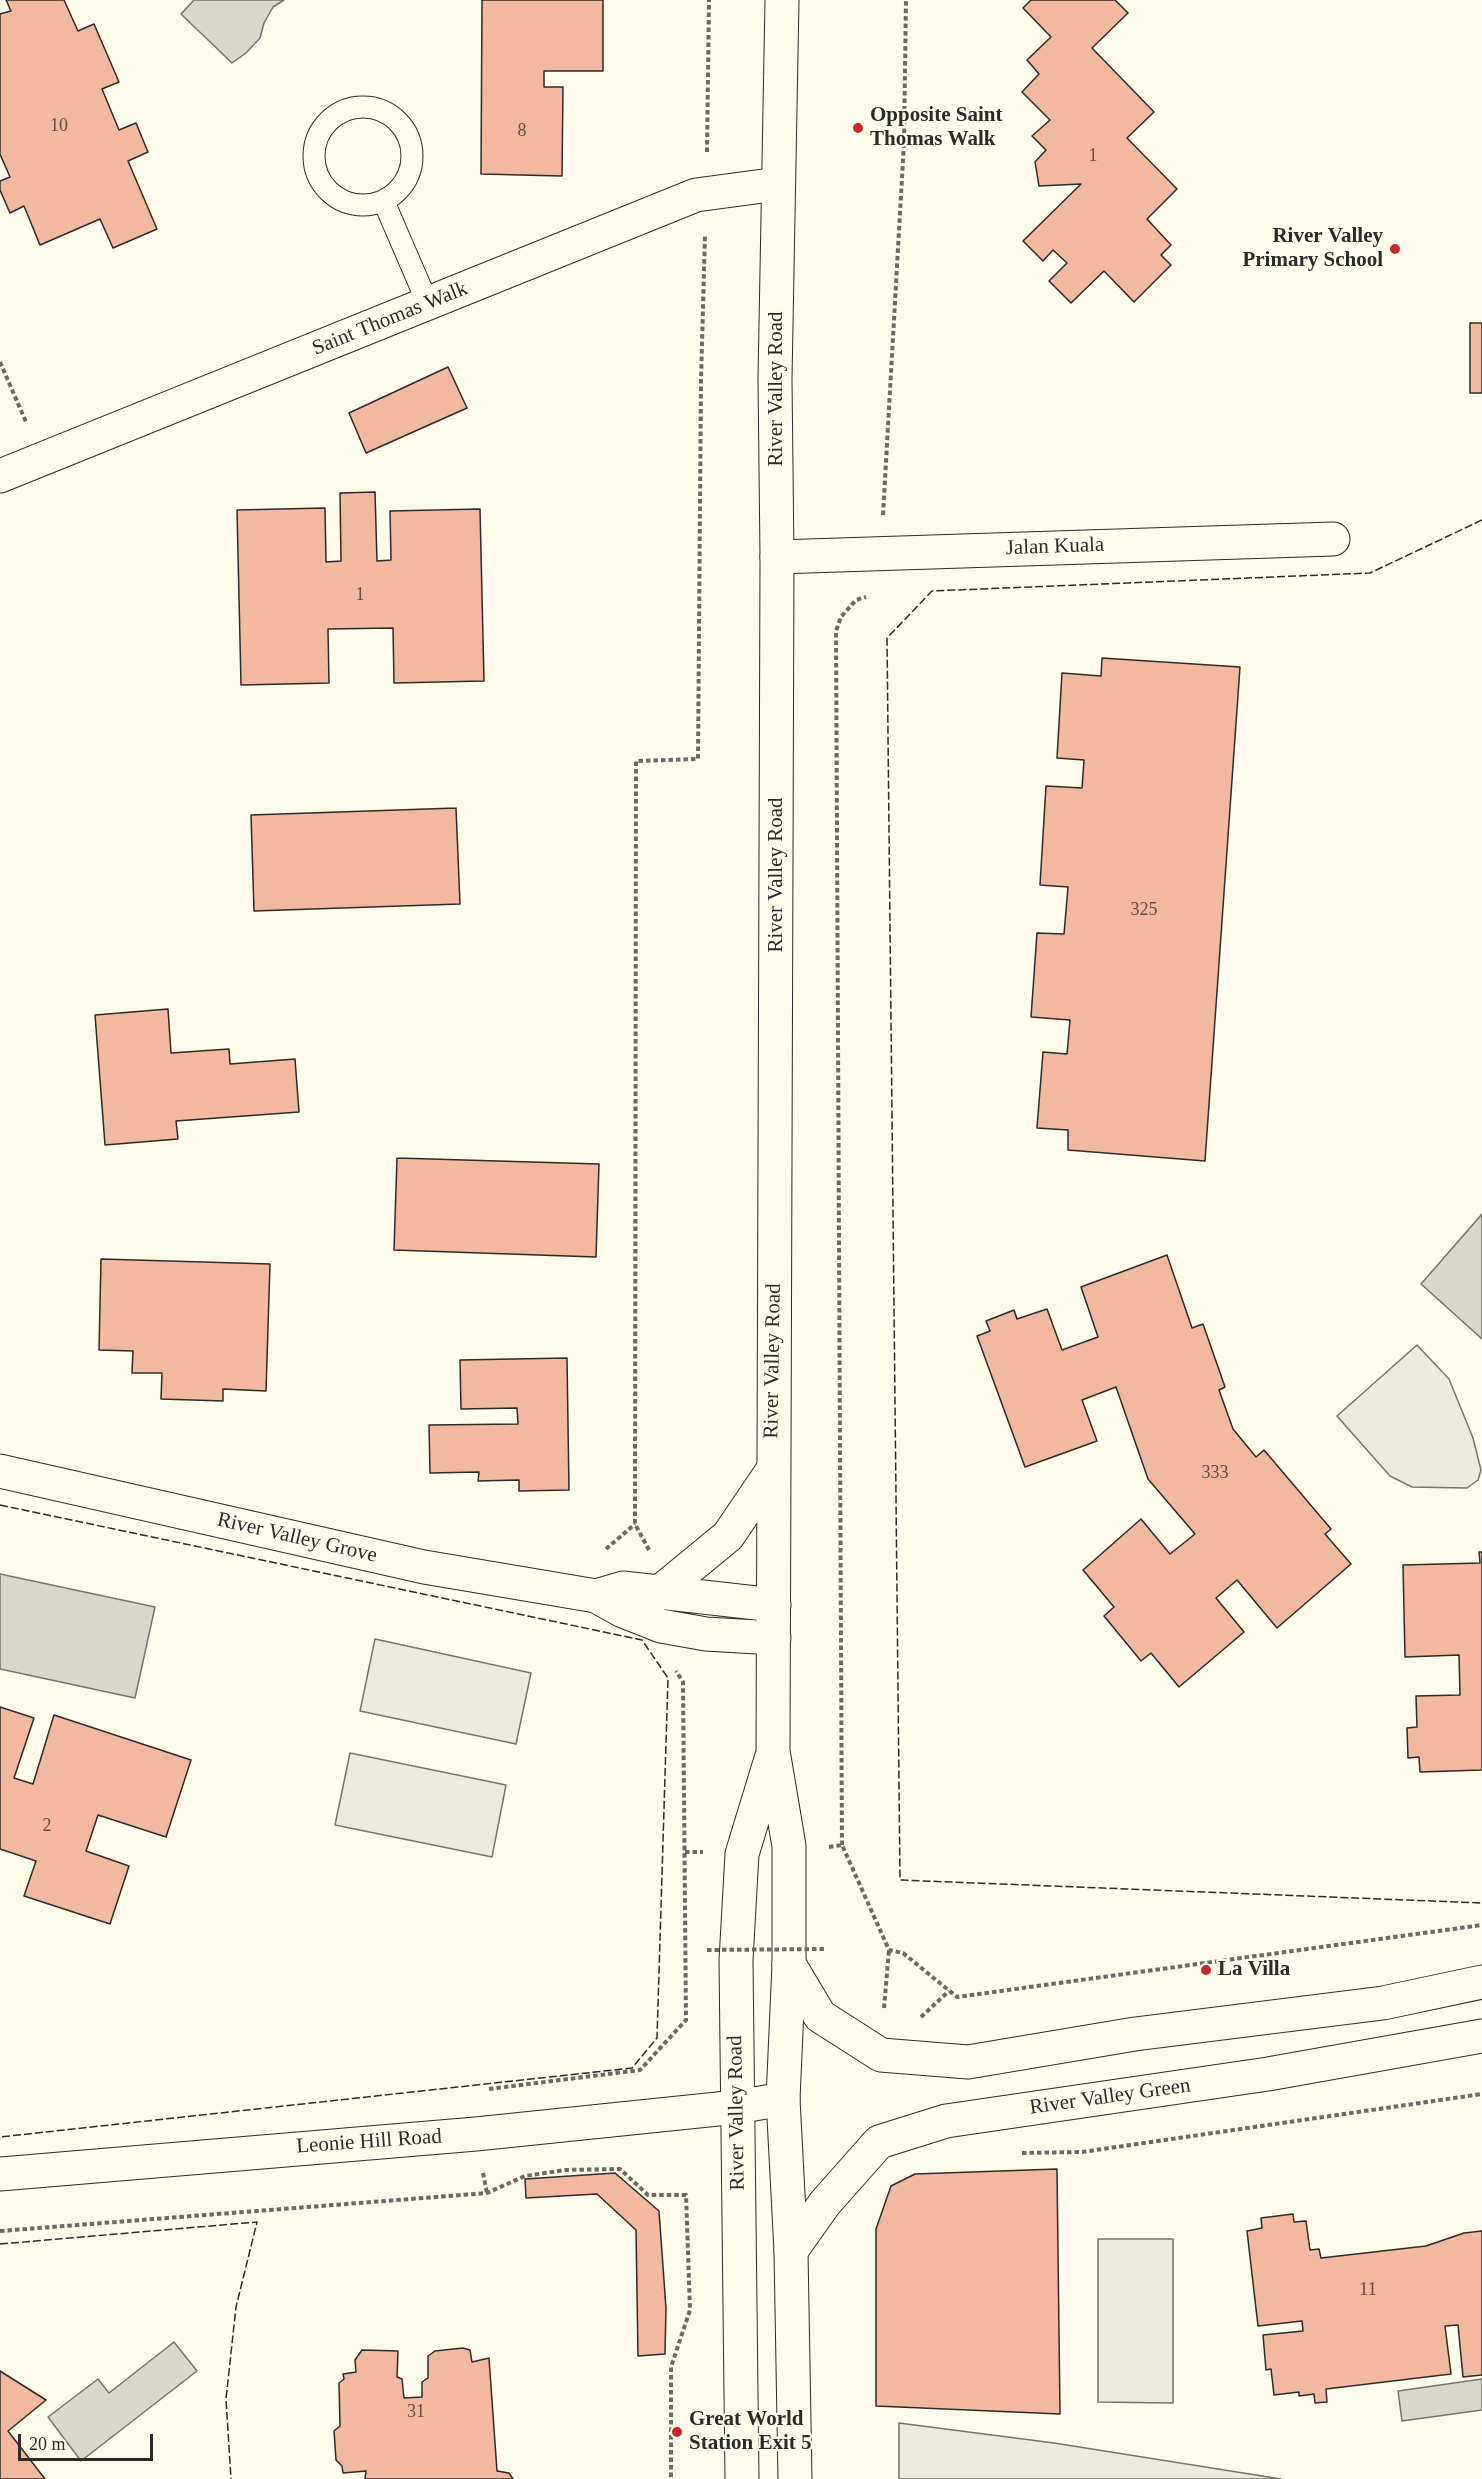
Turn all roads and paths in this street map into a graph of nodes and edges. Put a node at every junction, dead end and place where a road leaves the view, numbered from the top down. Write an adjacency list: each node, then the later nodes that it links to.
1 (782, 0): 3 (street, River Valley Road)
2 (906, 0): 11 (path)
3 (778, 184): 5 (street, Saint Thomas Walk); 12 (street, River Valley Road)
4 (384, 202): 4 (lane); 5 (lane)
5 (428, 304): 9 (street, Saint Thomas Walk)
6 (0, 362): 8 (path)
7 (701, 380): 15 (path)
8 (28, 428)
9 (2, 468)
10 (1333, 539): 11 (street, Jalan Kuala)
11 (880, 554): 12 (street, Jalan Kuala); 21 (path)
12 (777, 557): 14 (street, River Valley Road)
13 (0, 1471): 16 (street, River Valley Grove)
14 (772, 1472): 15 (street); 17 (street, River Valley Road)
15 (662, 1591): 16 (street, River Valley Grove); 17 (street, River Valley Grove)
16 (596, 1596): 18 (street, River Valley Grove)
17 (774, 1605): 19 (street, River Valley Road)
18 (661, 1626): 19 (street, River Valley Grove); 23 (path)
19 (774, 1638): 20 (street, River Valley Road)
20 (773, 1751): 28 (street, River Valley Road); 34 (street, River Valley Road)
21 (842, 1845): 22 (path); 25 (path)
22 (823, 1847)
23 (685, 1852): 24 (path); 31 (path)
24 (705, 1852)
25 (1482, 1925)
26 (707, 1950): 27 (path, bridge)
27 (825, 1950)
28 (789, 1964): 29 (street); 33 (street, River Valley Road)
29 (1482, 1982)
30 (1482, 2036): 38 (street, River Valley Green)
31 (479, 2090)
32 (1482, 2094): 35 (path)
33 (783, 2099): 34 (street, Leonie Hill Road); 38 (street, River Valley Road)
34 (737, 2107): 36 (street, Leonie Hill Road); 40 (street, River Valley Road)
35 (1015, 2154)
36 (0, 2174)
37 (0, 2231): 39 (path)
38 (791, 2251): 41 (street, River Valley Road)
39 (671, 2479)
40 (742, 2479)
41 (795, 2479)

